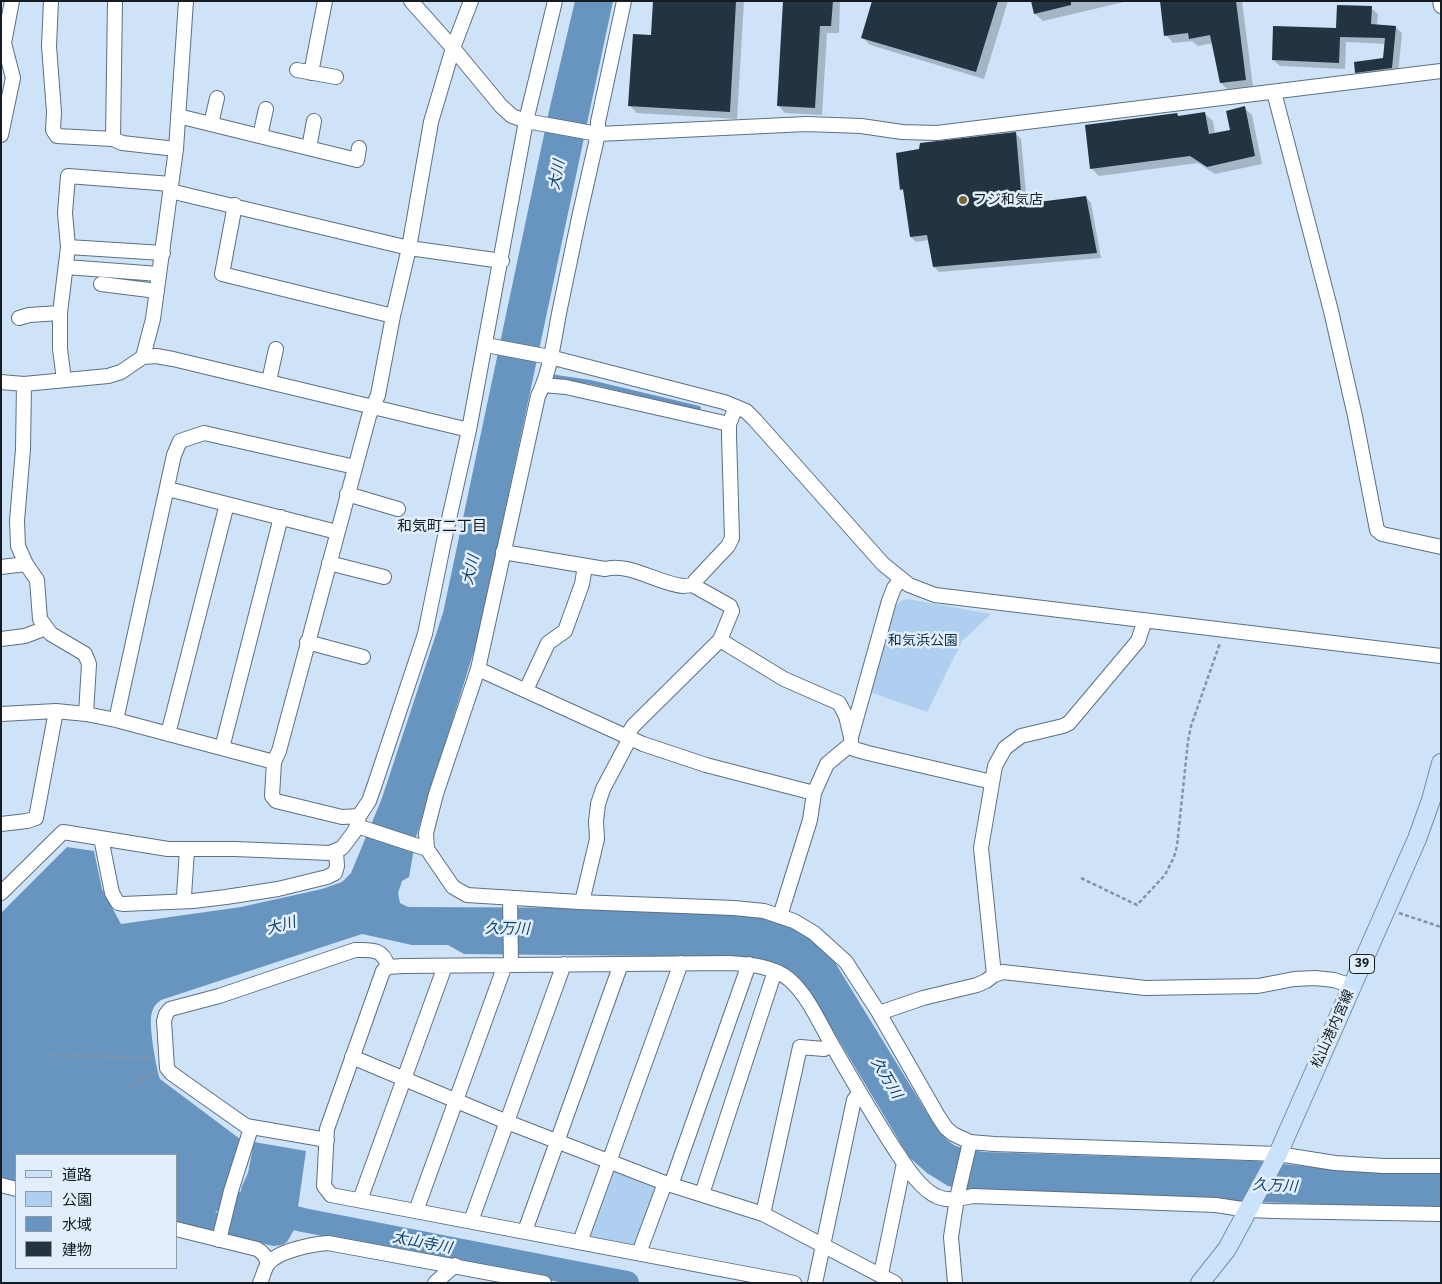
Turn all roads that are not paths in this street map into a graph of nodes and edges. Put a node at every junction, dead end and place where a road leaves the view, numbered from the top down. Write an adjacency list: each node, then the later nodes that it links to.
1 (12, 1): 23 (street)
2 (51, 1): 25 (street)
3 (116, 1): 25 (street)
4 (186, 1): 18 (street)
5 (325, 1): 14 (street)
6 (411, 1): 12 (street)
7 (471, 1): 12 (street)
8 (555, 1): 20 (street)
9 (624, 1): 22 (street)
10 (1440, 1): 11 (street)
11 (1441, 6)
12 (453, 48): 20 (street); 32 (street)
13 (1441, 72): 15 (street)
14 (336, 77)
15 (1274, 92): 22 (street); 62 (street)
16 (216, 98): 21 (street)
17 (266, 109): 24 (street)
18 (178, 116): 21 (street); 28 (street)
19 (314, 121): 26 (street)
20 (531, 121): 22 (street); 34 (street)
21 (211, 124): 24 (street)
22 (595, 133): 45 (street)
23 (1, 135)
24 (260, 136): 26 (street)
25 (113, 139): 28 (street)
26 (309, 148): 27 (street)
27 (360, 148)
28 (176, 149): 29 (street)
29 (171, 187): 30 (street); 31 (street); 33 (street)
30 (235, 205): 32 (street); 40 (street)
31 (68, 247): 33 (street); 35 (street)
32 (409, 248): 34 (street); 40 (street)
33 (163, 253): 36 (street)
34 (502, 261): 42 (street)
35 (66, 267): 36 (street); 39 (street)
36 (160, 274): 38 (street)
37 (101, 284): 38 (street)
38 (157, 291): 44 (street)
39 (60, 314): 41 (street); 46 (street)
40 (393, 316): 51 (street)
41 (19, 318)
42 (488, 346): 45 (street); 54 (street)
43 (276, 348): 48 (street)
44 (143, 357): 46 (street); 48 (street)
45 (547, 360): 49 (street); 52 (street)
46 (64, 380): 50 (street)
47 (1, 382): 50 (street)
48 (269, 382): 51 (street)
49 (544, 383): 53 (street); 63 (street)
50 (24, 384): 65 (street)
51 (373, 406): 54 (street); 55 (street)
52 (741, 409): 53 (street); 69 (street)
53 (729, 424): 70 (street)
54 (469, 430): 94 (street)
55 (355, 467): 56 (street); 57 (street)
56 (168, 489): 58 (street); 85 (street)
57 (348, 494): 59 (street); 61 (street)
58 (227, 504): 60 (street); 86 (street)
59 (398, 509)
60 (281, 518): 61 (street); 89 (street)
61 (337, 532): 64 (street)
62 (1441, 547)
63 (503, 552): 66 (street); 78 (street)
64 (329, 563): 68 (street); 75 (street)
65 (26, 564): 67 (street); 72 (street)
66 (585, 566): 70 (street); 79 (street)
67 (1, 567)
68 (384, 577)
69 (901, 580): 71 (street); 80 (street)
70 (695, 584): 74 (street)
71 (1145, 620): 76 (street); 92 (street)
72 (46, 628): 73 (street); 84 (street)
73 (1, 639)
74 (720, 640): 81 (street); 87 (street)
75 (307, 642): 77 (street); 90 (street)
76 (1441, 656)
77 (363, 657)
78 (478, 669): 79 (street); 97 (street)
79 (526, 690): 87 (street)
80 (862, 700): 81 (street); 88 (street)
81 (839, 704): 88 (street)
82 (56, 711): 83 (street); 84 (street); 95 (street)
83 (1, 714)
84 (86, 714): 85 (street)
85 (116, 720): 86 (street)
86 (168, 734): 89 (street)
87 (629, 737): 93 (street); 103 (street)
88 (851, 740): 92 (street); 93 (street)
89 (222, 748): 90 (street)
90 (274, 762): 94 (street)
91 (1441, 763): 114 (main road, 松山港内宮線 / 39)
92 (992, 782): 113 (street)
93 (814, 793): 104 (street)
94 (360, 823): 97 (street); 99 (street)
95 (1, 824)
96 (101, 838): 98 (street); 99 (street); 100 (street)
97 (423, 848): 102 (street)
98 (187, 850): 99 (street); 101 (street)
99 (336, 852)
100 (1, 893)
101 (184, 896)
102 (510, 901): 103 (street); 105 (street)
103 (582, 902): 104 (street)
104 (780, 916): 115 (street)
105 (508, 962): 107 (street); 110 (street); 120 (street)
106 (681, 963): 108 (street); 109 (street); 127 (street)
107 (564, 964): 108 (street); 121 (street)
108 (621, 964): 124 (street)
109 (749, 964): 112 (street); 130 (street)
110 (444, 966): 111 (street); 118 (street)
111 (388, 967): 117 (street); 122 (street)
112 (775, 971): 116 (street); 133 (street)
113 (994, 975): 114 (street); 115 (street)
114 (1352, 986): 126 (main road, 松山港内宮線 / 39)
115 (879, 1014): 125 (street)
116 (832, 1045): 119 (street); 138 (street)
117 (352, 1057): 118 (street); 123 (street)
118 (404, 1079): 120 (street); 135 (street)
119 (859, 1093): 128 (street); 145 (street)
120 (456, 1101): 121 (street); 137 (street)
121 (507, 1122): 124 (street); 140 (street)
122 (251, 1128): 123 (street); 143 (street)
123 (327, 1140): 135 (street)
124 (557, 1141): 127 (street); 142 (street)
125 (969, 1145): 126 (street); 134 (street)
126 (1276, 1158): 129 (street); 136 (main road, 松山港内宮線 / 39)
127 (609, 1162): 130 (street); 144 (street)
128 (904, 1163): 134 (street); 149 (street)
129 (1441, 1166)
130 (668, 1184): 133 (street); 146 (street)
131 (1, 1185): 132 (street)
132 (15, 1189)
133 (702, 1194): 138 (street)
134 (958, 1194): 136 (street); 156 (street)
135 (360, 1200): 137 (street)
136 (1250, 1207): 139 (street); 157 (main road, 松山港内宮線 / 39)
137 (416, 1211): 140 (street)
138 (763, 1214): 145 (street)
139 (1441, 1214)
140 (471, 1221): 142 (street)
141 (178, 1230): 143 (street)
142 (525, 1231): 144 (street)
143 (219, 1240): 147 (street)
144 (580, 1242): 146 (street)
145 (823, 1245): 149 (street); 154 (street)
146 (639, 1253): 153 (street)
147 (268, 1264): 148 (street); 150 (street)
148 (455, 1265): 151 (street); 152 (street)
149 (881, 1274): 155 (street)
150 (260, 1283)
151 (435, 1283)
152 (544, 1283)
153 (794, 1283)
154 (815, 1283)
155 (895, 1283)
156 (955, 1283)
157 (1200, 1283)

